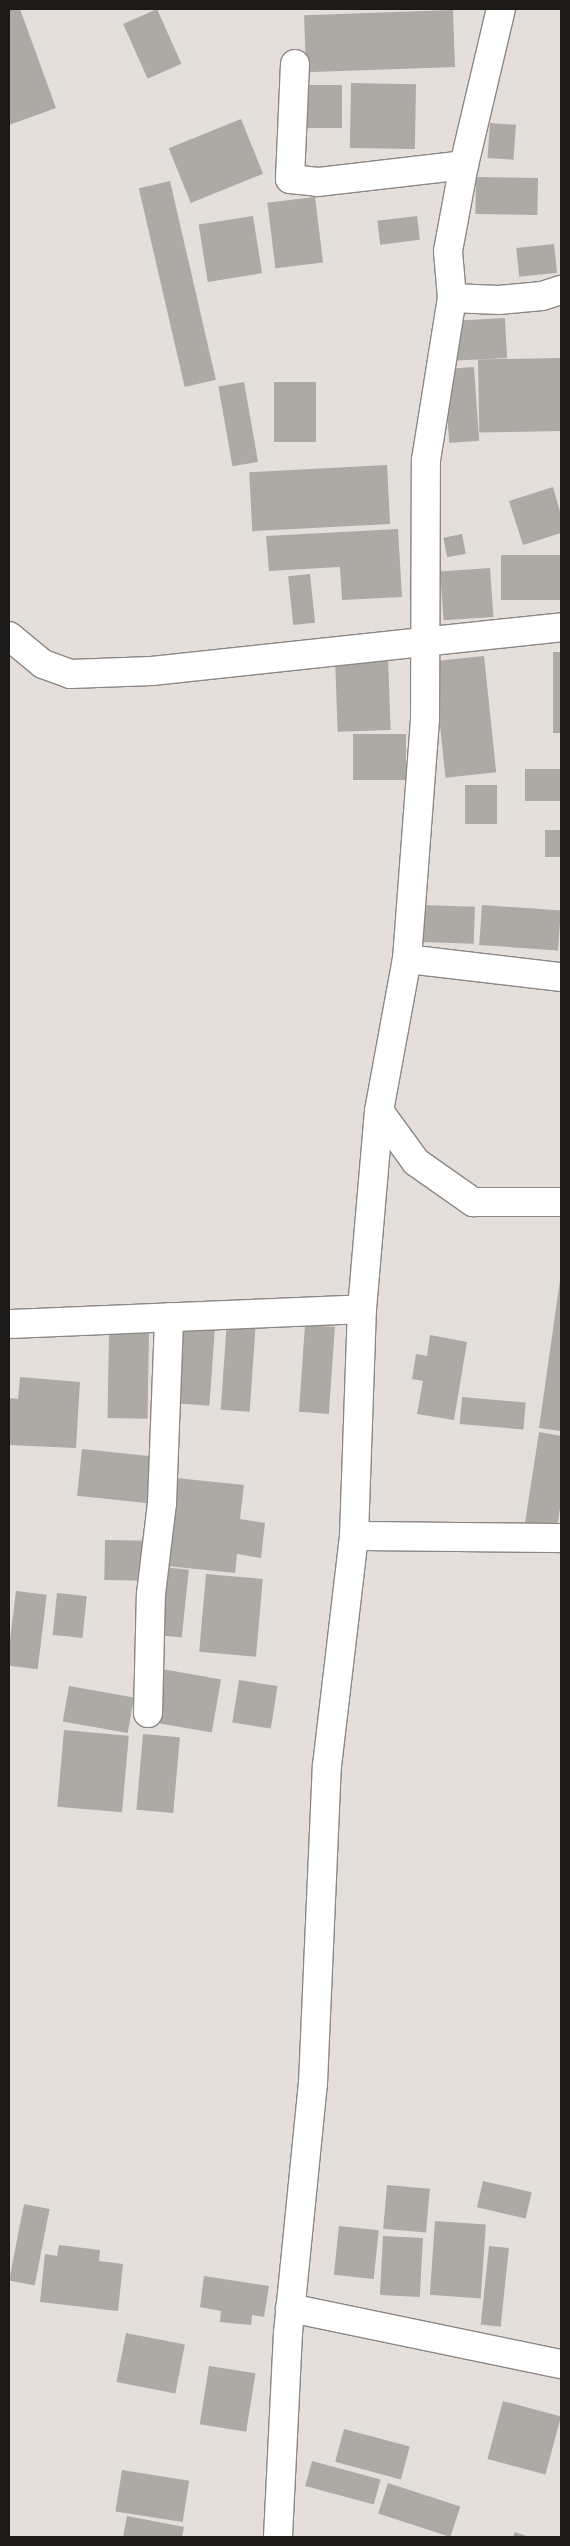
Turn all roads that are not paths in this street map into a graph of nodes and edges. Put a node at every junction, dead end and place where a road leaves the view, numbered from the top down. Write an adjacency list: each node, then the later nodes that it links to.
1 (501, 9): 3 (street)
2 (295, 64): 3 (street)
3 (464, 165): 5 (street)
4 (561, 290): 5 (street)
5 (452, 298): 8 (street)
6 (561, 628): 8 (street)
7 (9, 636): 8 (street)
8 (426, 641): 9 (street)
9 (406, 959): 10 (street); 11 (street)
10 (561, 977)
11 (378, 1111): 12 (street); 13 (street)
12 (561, 1202)
13 (362, 1309): 14 (street); 16 (street)
14 (169, 1317): 15 (street); 18 (street)
15 (9, 1324)
16 (354, 1536): 17 (street); 19 (street)
17 (561, 1538)
18 (148, 1713)
19 (290, 2308): 20 (street); 21 (street)
20 (561, 2364)
21 (278, 2537)

